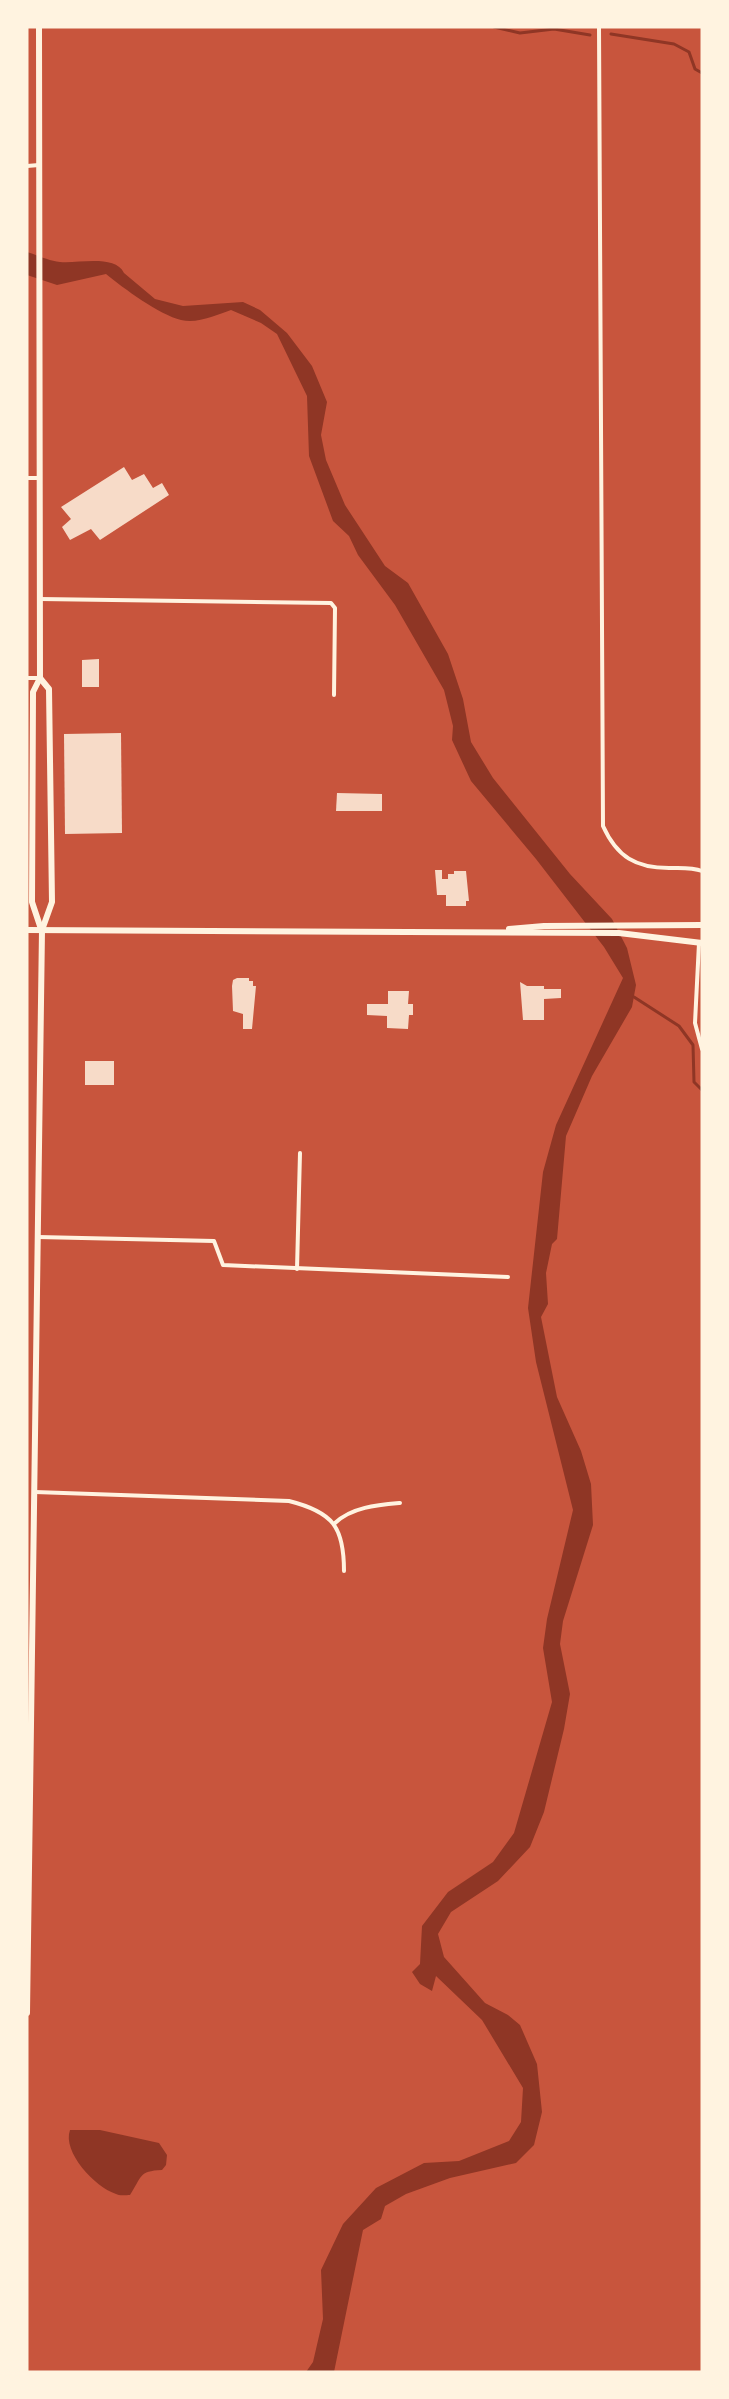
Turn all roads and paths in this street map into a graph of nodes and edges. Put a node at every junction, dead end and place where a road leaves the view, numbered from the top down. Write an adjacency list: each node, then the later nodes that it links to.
1 (39, 27): 3 (main road)
2 (599, 27): 11 (street)
3 (39, 165): 4 (street); 6 (main road)
4 (27, 166)
5 (27, 478): 6 (street)
6 (39, 478): 7 (main road)
7 (39, 599): 9 (main road); 10 (street)
8 (27, 678): 9 (street)
9 (40, 678): 14 (main road); 14 (main road)
10 (334, 695)
11 (702, 871)
12 (702, 925): 15 (main road)
13 (27, 930): 14 (main road)
14 (42, 930): 15 (main road); 19 (main road)
15 (475, 931): 16 (main road)
16 (700, 943): 17 (street)
17 (702, 1049)
18 (300, 1153): 20 (street)
19 (37, 1237): 20 (street); 22 (main road)
20 (297, 1269): 21 (street)
21 (508, 1277)
22 (34, 1492): 24 (street); 26 (main road)
23 (400, 1503): 24 (street)
24 (335, 1523): 25 (street)
25 (344, 1571)
26 (29, 1603): 27 (main road)
27 (28, 1899): 28 (main road)
28 (27, 2013)

